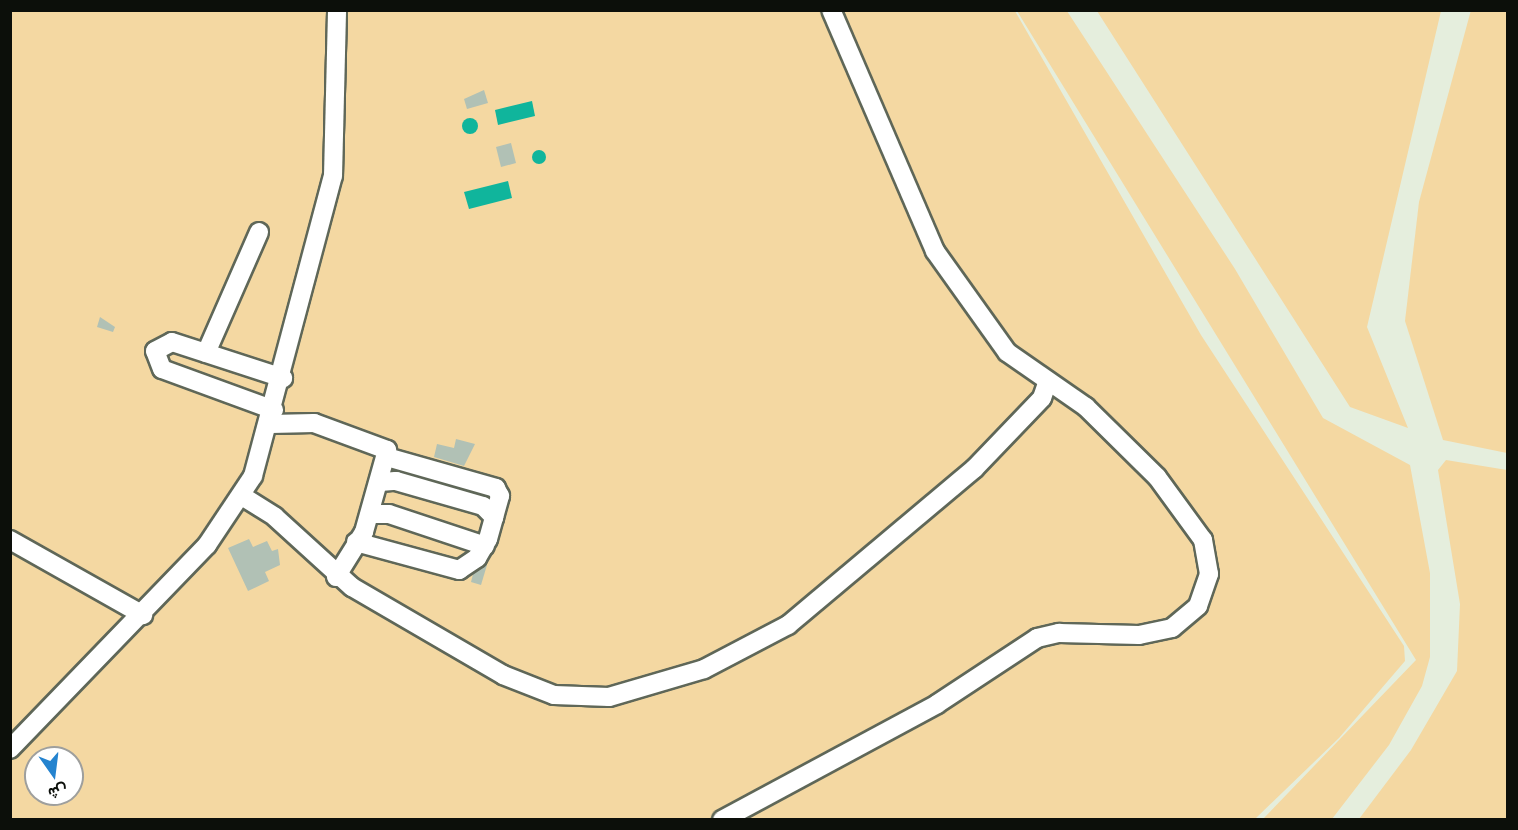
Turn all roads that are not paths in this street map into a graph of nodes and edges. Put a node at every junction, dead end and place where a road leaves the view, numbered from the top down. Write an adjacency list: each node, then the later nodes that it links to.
1 (337, 10): 5 (street)
2 (831, 10): 6 (street)
3 (259, 232): 4 (street)
4 (206, 353): 5 (street); 7 (street)
5 (283, 378): 7 (street)
6 (1048, 381): 16 (street); 19 (street)
7 (272, 417): 8 (street); 10 (street)
8 (387, 457): 9 (street); 12 (street)
9 (380, 482): 11 (street); 12 (street)
10 (242, 496): 16 (street); 17 (street)
11 (370, 514): 14 (street); 15 (street)
12 (494, 517): 15 (street)
13 (10, 540): 17 (street)
14 (356, 542): 15 (street); 16 (street)
15 (485, 546)
16 (336, 577)
17 (143, 615): 18 (street)
18 (10, 749)
19 (722, 819)

